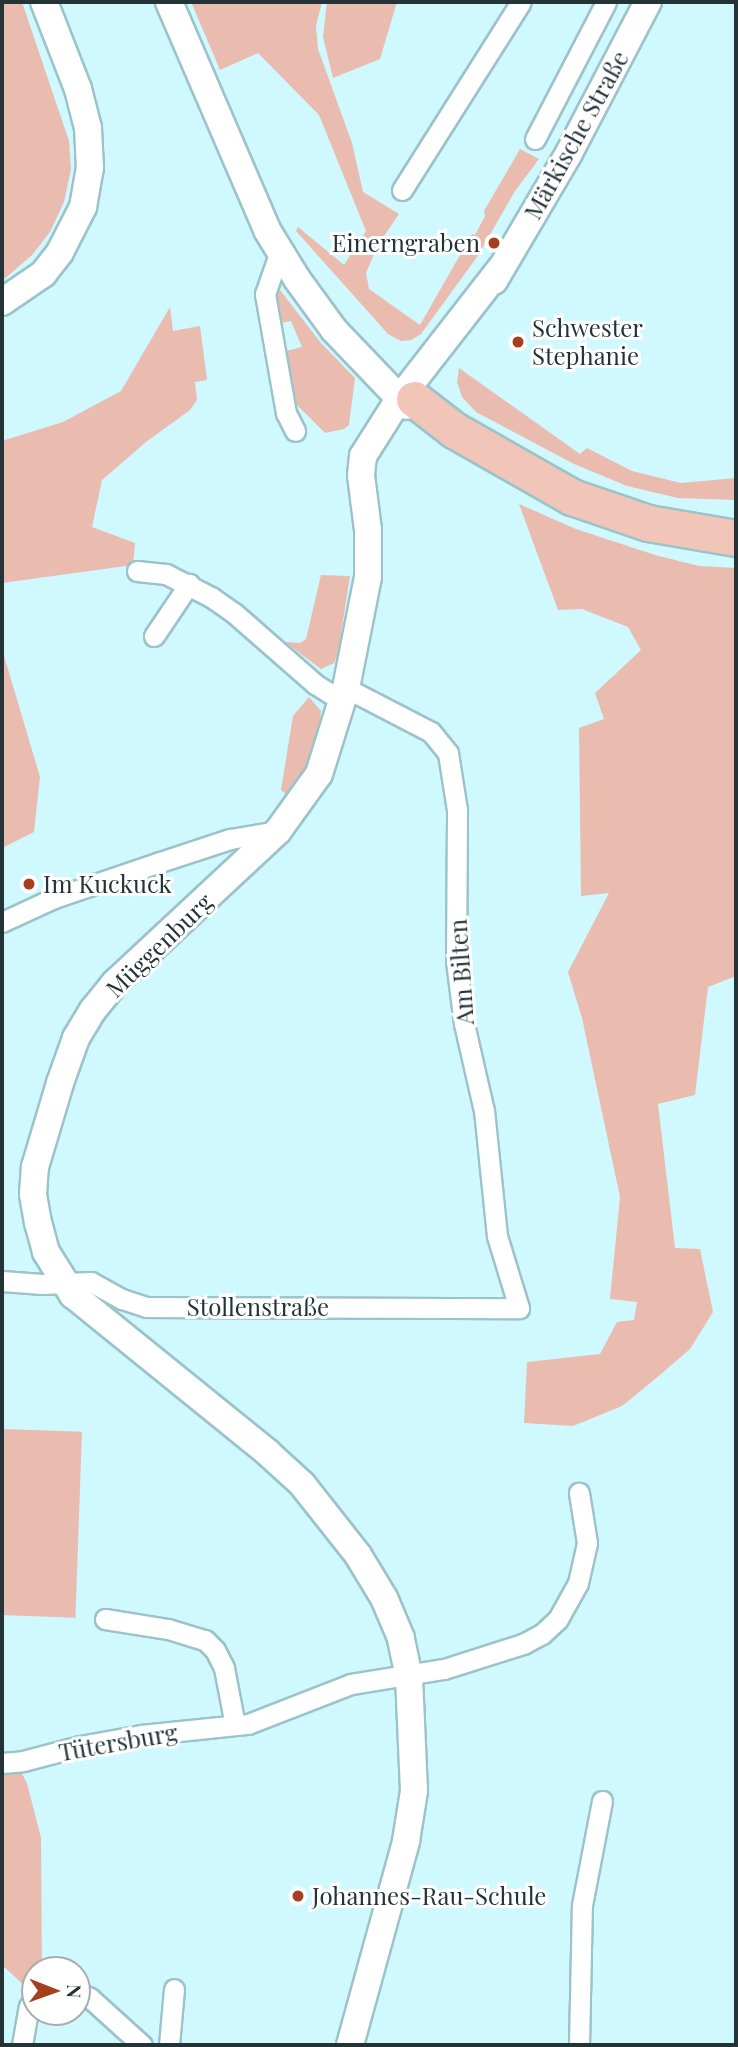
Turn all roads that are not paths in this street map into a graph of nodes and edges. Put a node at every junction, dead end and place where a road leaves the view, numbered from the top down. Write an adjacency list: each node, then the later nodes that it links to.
1 (44, 2): 9 (main road)
2 (169, 2): 8 (main road)
3 (522, 2): 7 (street)
4 (606, 2): 6 (street, Märkische Straße)
5 (648, 2): 10 (main road, Märkische Straße)
6 (535, 139)
7 (402, 190)
8 (280, 251): 10 (main road); 11 (street)
9 (2, 302)
10 (406, 399): 12 (highway); 16 (main road, Müggenburg)
11 (295, 431)
12 (731, 534)
13 (137, 571): 14 (street, Am Bilten)
14 (189, 584): 15 (street); 16 (street, Am Bilten)
15 (154, 636)
16 (344, 695): 17 (main road, Müggenburg); 21 (street, Am Bilten)
17 (278, 831): 18 (street); 20 (main road, Müggenburg)
18 (2, 922)
19 (2, 1281): 20 (street, Stollenstraße)
20 (65, 1284): 21 (street, Stollenstraße); 24 (main road, Müggenburg)
21 (519, 1308)
22 (579, 1493): 24 (street, Tütersburg)
23 (105, 1619): 25 (street)
24 (409, 1677): 25 (street, Tütersburg); 34 (main road, Müggenburg)
25 (235, 1725): 26 (street, Tütersburg)
26 (2, 1763)
27 (603, 1801): 35 (street)
28 (174, 1989): 33 (street)
29 (91, 1999): 32 (street)
30 (26, 2026): 31 (street)
31 (22, 2045)
32 (142, 2045)
33 (169, 2045)
34 (350, 2045)
35 (579, 2045)

